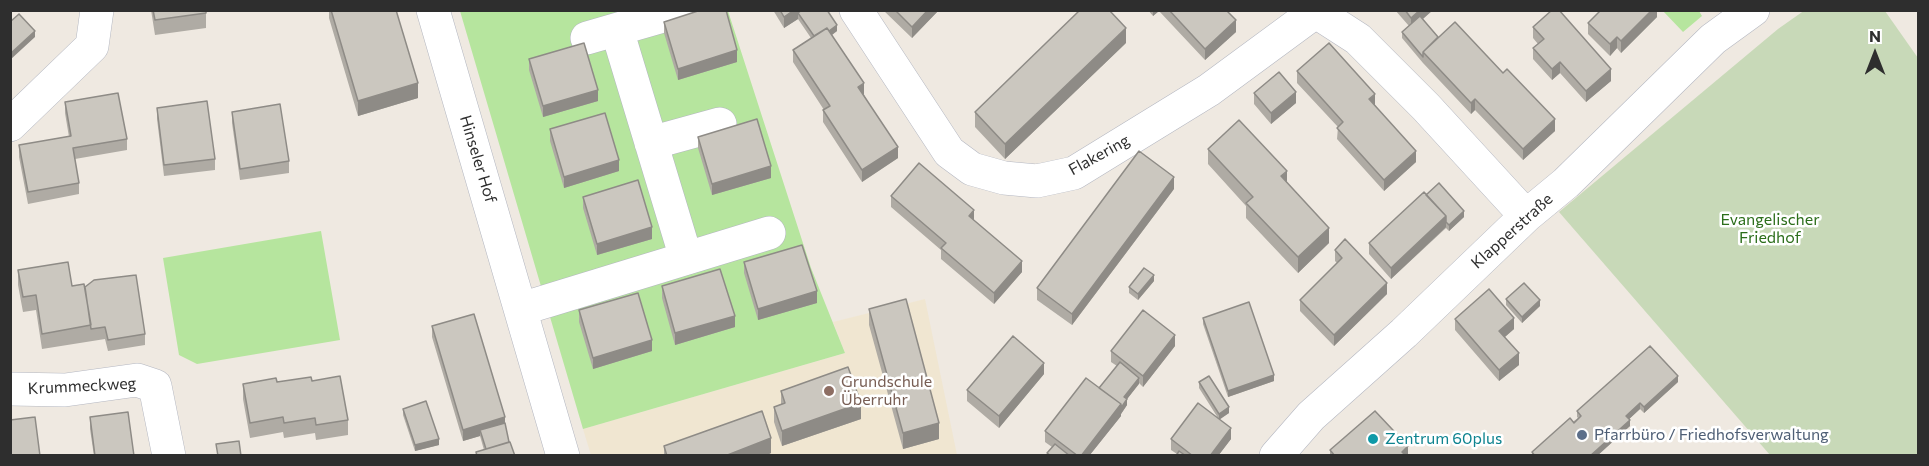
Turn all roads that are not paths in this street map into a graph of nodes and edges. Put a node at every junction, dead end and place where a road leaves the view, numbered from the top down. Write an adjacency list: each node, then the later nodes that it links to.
1 (97, 10): 8 (street)
2 (433, 10): 13 (street, Hinseler Hof)
3 (684, 10): 9 (street)
4 (856, 10): 6 (street, Flakering)
5 (1753, 10): 10 (street, Klapperstraße)
6 (1314, 11): 10 (street, Flakering)
7 (720, 124): 9 (street)
8 (10, 125)
9 (651, 143): 12 (street)
10 (1526, 216): 17 (street, Klapperstraße)
11 (769, 233): 12 (street)
12 (686, 258): 13 (street)
13 (521, 309): 16 (street, Hinseler Hof)
14 (10, 389): 15 (street, Krummeckweg)
15 (169, 456)
16 (563, 456)
17 (1276, 456)

